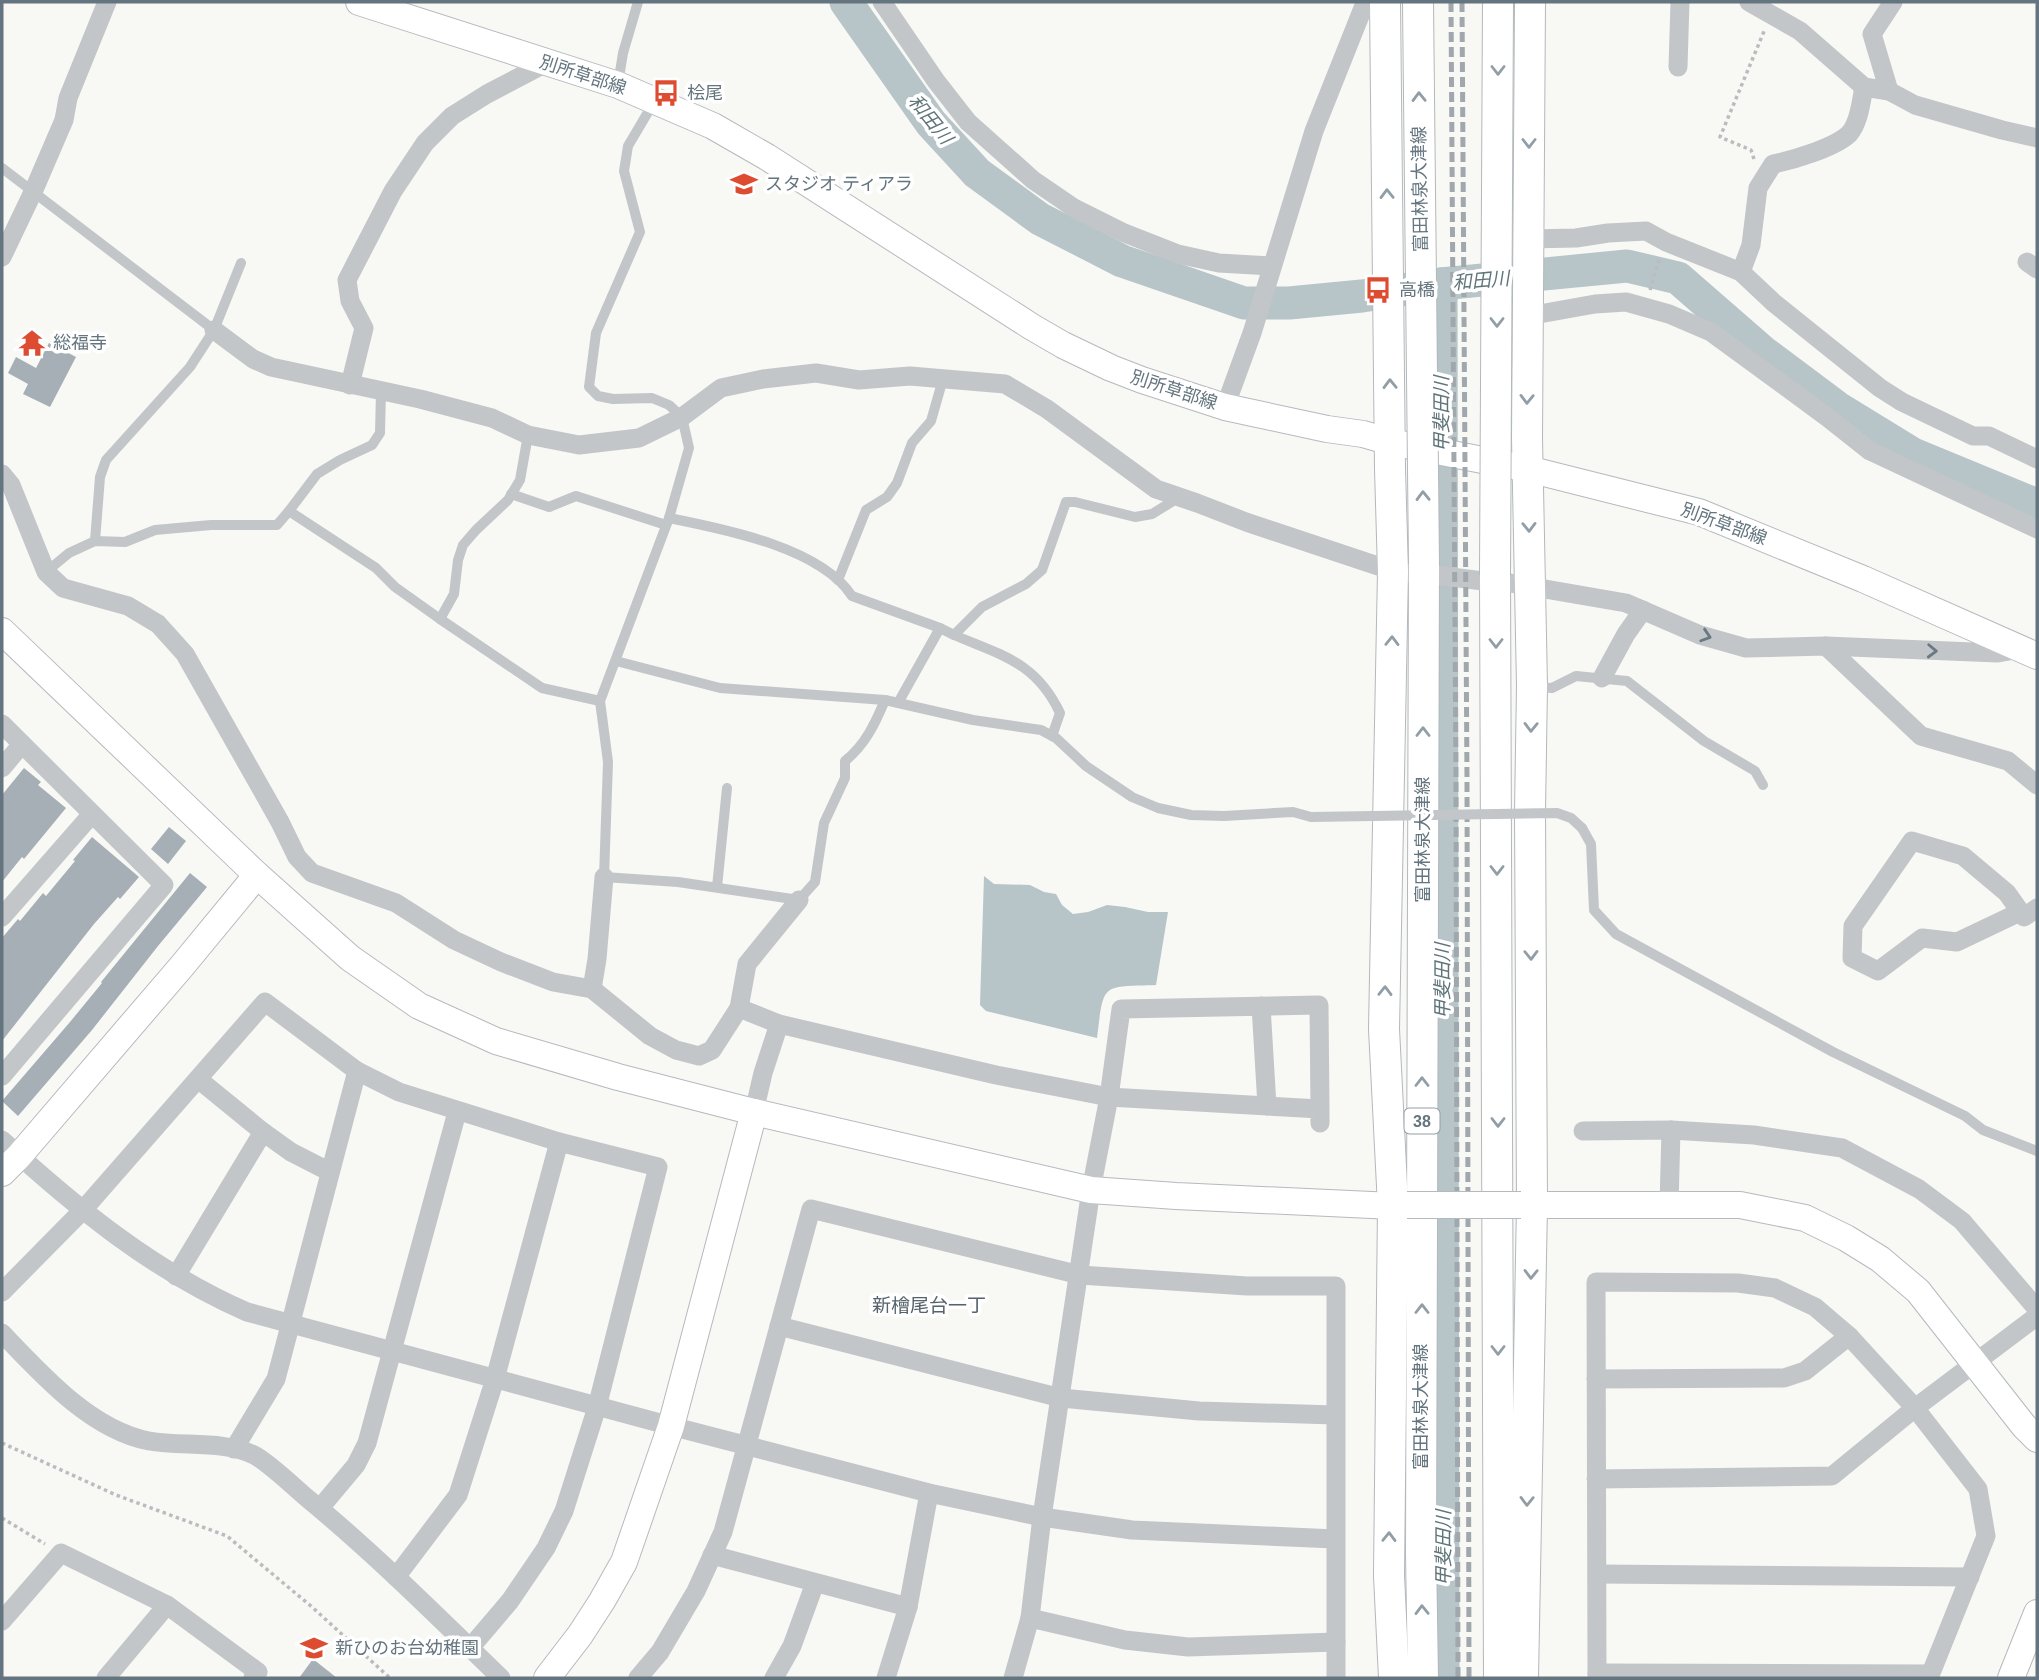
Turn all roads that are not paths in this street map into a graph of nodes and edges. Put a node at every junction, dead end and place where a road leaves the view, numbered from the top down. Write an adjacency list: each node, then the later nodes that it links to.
1 (107, 2): 21 (street)
2 (359, 2): 13 (street, 別所草部線)
3 (638, 2): 15 (lane)
4 (882, 2): 25 (street)
5 (1373, 2): 25 (street)
6 (1385, 2): 35 (main road, one-way to 6)
7 (1418, 2): 45 (main road, 富田林泉大津線 / 38, one-way to 7, bridge)
8 (1498, 2): 48 (main road, one-way to 48, bridge)
9 (1530, 2): 22 (main road, one-way to 22)
10 (1679, 2): 14 (street)
11 (1749, 2): 16 (street)
12 (1893, 2): 17 (street)
13 (545, 63): 15 (street, 別所草部線); 30 (street)
14 (1678, 67)
15 (618, 85): 18 (street, 別所草部線)
16 (1864, 87): 17 (street); 26 (street)
17 (1889, 91): 19 (street)
18 (654, 101): 32 (street, 別所草部線); 33 (lane)
19 (2037, 138)
20 (2, 168): 21 (lane)
21 (33, 192): 23 (street); 28 (lane)
22 (1528, 242): 26 (street); 27 (main road)
23 (2, 257)
24 (241, 263): 28 (lane)
25 (1271, 269): 32 (street)
26 (1741, 272): 36 (street)
27 (1528, 311): 37 (main road, one-way to 37); 43 (street)
28 (214, 330): 30 (street); 44 (lane)
29 (943, 379): 33 (street); 40 (street); 47 (lane)
30 (350, 385): 31 (street)
31 (381, 391): 34 (street); 41 (lane)
32 (1225, 407): 35 (street, 別所草部線)
33 (682, 417): 34 (street); 42 (lane)
34 (528, 435): 39 (lane)
35 (1391, 442): 37 (street, 別所草部線); 45 (main road)
36 (2037, 459)
37 (1528, 469): 48 (main road, one-way to 48); 55 (street, 別所草部線)
38 (2, 474): 46 (street)
39 (511, 494): 42 (lane); 50 (lane)
40 (1180, 497): 45 (street); 53 (lane)
41 (289, 511): 44 (lane); 50 (lane)
42 (668, 521): 47 (lane); 56 (lane)
43 (2037, 529)
44 (94, 541): 46 (lane)
45 (1415, 571): 48 (street); 97 (main road, one-way to 45); 149 (main road, 富田林泉大津線 / 38, one-way to 45)
46 (46, 572): 76 (street)
47 (838, 580): 51 (lane)
48 (1505, 581): 49 (street); 58 (main road); 150 (main road, one-way to 150)
49 (1643, 610): 54 (street, one-way to 54); 57 (street)
50 (440, 619): 60 (lane)
51 (940, 628): 53 (lane); 61 (lane)
52 (2, 631): 70 (street)
53 (954, 635): 63 (lane)
54 (1826, 646): 55 (street, one-way to 55); 67 (street)
55 (2029, 653)
56 (615, 661): 59 (lane); 60 (lane)
57 (1602, 678): 58 (lane); 66 (lane)
58 (1532, 686): 95 (main road, one-way to 95)
59 (886, 700): 61 (lane); 73 (lane)
60 (600, 701): 71 (lane)
61 (898, 703): 63 (lane)
62 (2, 724): 64 (street)
63 (1052, 736): 91 (lane, bridge)
64 (22, 744): 65 (street); 69 (street)
65 (2, 768)
66 (1763, 785)
67 (2037, 785)
68 (727, 789): 72 (lane)
69 (92, 814): 75 (street); 80 (street)
70 (257, 875): 86 (street); 92 (street)
71 (604, 877): 72 (lane); 76 (street)
72 (717, 887): 73 (lane)
73 (799, 900): 78 (street)
74 (2029, 910): 74 (street)
75 (2, 917)
76 (592, 989): 78 (street)
77 (1261, 1006): 83 (street); 84 (street); 84 (street)
78 (739, 1007): 79 (street)
79 (779, 1024): 83 (street); 86 (street)
80 (5, 1065)
81 (356, 1071): 82 (street); 85 (street); 93 (street)
82 (198, 1079): 89 (street); 98 (street)
83 (1109, 1097): 84 (street); 94 (street)
84 (1267, 1106)
85 (457, 1112): 90 (street); 108 (street)
86 (754, 1112): 94 (street); 116 (street)
87 (1671, 1130): 88 (street); 96 (street); 102 (street)
88 (1583, 1131)
89 (263, 1132): 93 (street); 100 (street)
90 (559, 1142): 111 (street); 113 (street)
91 (2037, 1152)
92 (8, 1157): 98 (street)
93 (330, 1172): 104 (street)
94 (1091, 1190): 97 (street); 99 (street)
95 (1527, 1205): 96 (street); 97 (street, bridge); 151 (main road, one-way to 151)
96 (1669, 1205): 109 (street)
97 (1400, 1206): 148 (main road, one-way to 97)
98 (83, 1210): 100 (street); 101 (street)
99 (1080, 1275): 105 (street); 112 (street); 115 (street)
100 (176, 1276): 104 (street)
101 (2, 1292)
102 (2037, 1309)
103 (2037, 1316): 109 (street)
104 (289, 1324): 108 (street); 119 (street)
105 (779, 1326): 112 (street); 118 (street)
106 (2, 1333): 119 (street)
107 (1849, 1336): 110 (street); 110 (street); 114 (street)
108 (393, 1350): 111 (street); 122 (street)
109 (1974, 1363): 114 (street); 117 (street)
110 (1596, 1378): 120 (street)
111 (495, 1379): 113 (street); 127 (street)
112 (1061, 1398): 115 (street); 123 (street)
113 (597, 1407): 116 (street); 136 (street)
114 (1915, 1408): 120 (street); 128 (street)
115 (1335, 1415): 124 (street)
116 (671, 1426): 118 (street); 142 (street)
117 (2037, 1439)
118 (747, 1445): 121 (street); 125 (street)
119 (234, 1449): 122 (street)
120 (1596, 1479): 126 (street)
121 (929, 1493): 123 (street); 131 (street)
122 (320, 1508): 127 (street)
123 (1042, 1517): 124 (street); 133 (street)
124 (1335, 1539): 135 (street)
125 (712, 1555): 129 (street); 143 (street)
126 (1597, 1574): 128 (street); 137 (street)
127 (396, 1577): 136 (street)
128 (1970, 1577): 138 (street)
129 (815, 1583): 131 (street); 144 (street)
130 (167, 1605): 134 (street); 139 (street); 140 (street)
131 (908, 1608): 145 (street)
132 (2037, 1613): 152 (street)
133 (1030, 1618): 135 (street); 146 (street)
134 (2, 1621)
135 (1336, 1642): 147 (street)
136 (470, 1648): 141 (street)
137 (1597, 1676): 138 (street)
138 (1929, 1676)
139 (106, 1678)
140 (253, 1678)
141 (501, 1678)
142 (547, 1678)
143 (638, 1678)
144 (774, 1678)
145 (886, 1678)
146 (1013, 1678)
147 (1336, 1678)
148 (1394, 1678)
149 (1423, 1678)
150 (1499, 1678)
151 (1522, 1678)
152 (2011, 1678)

